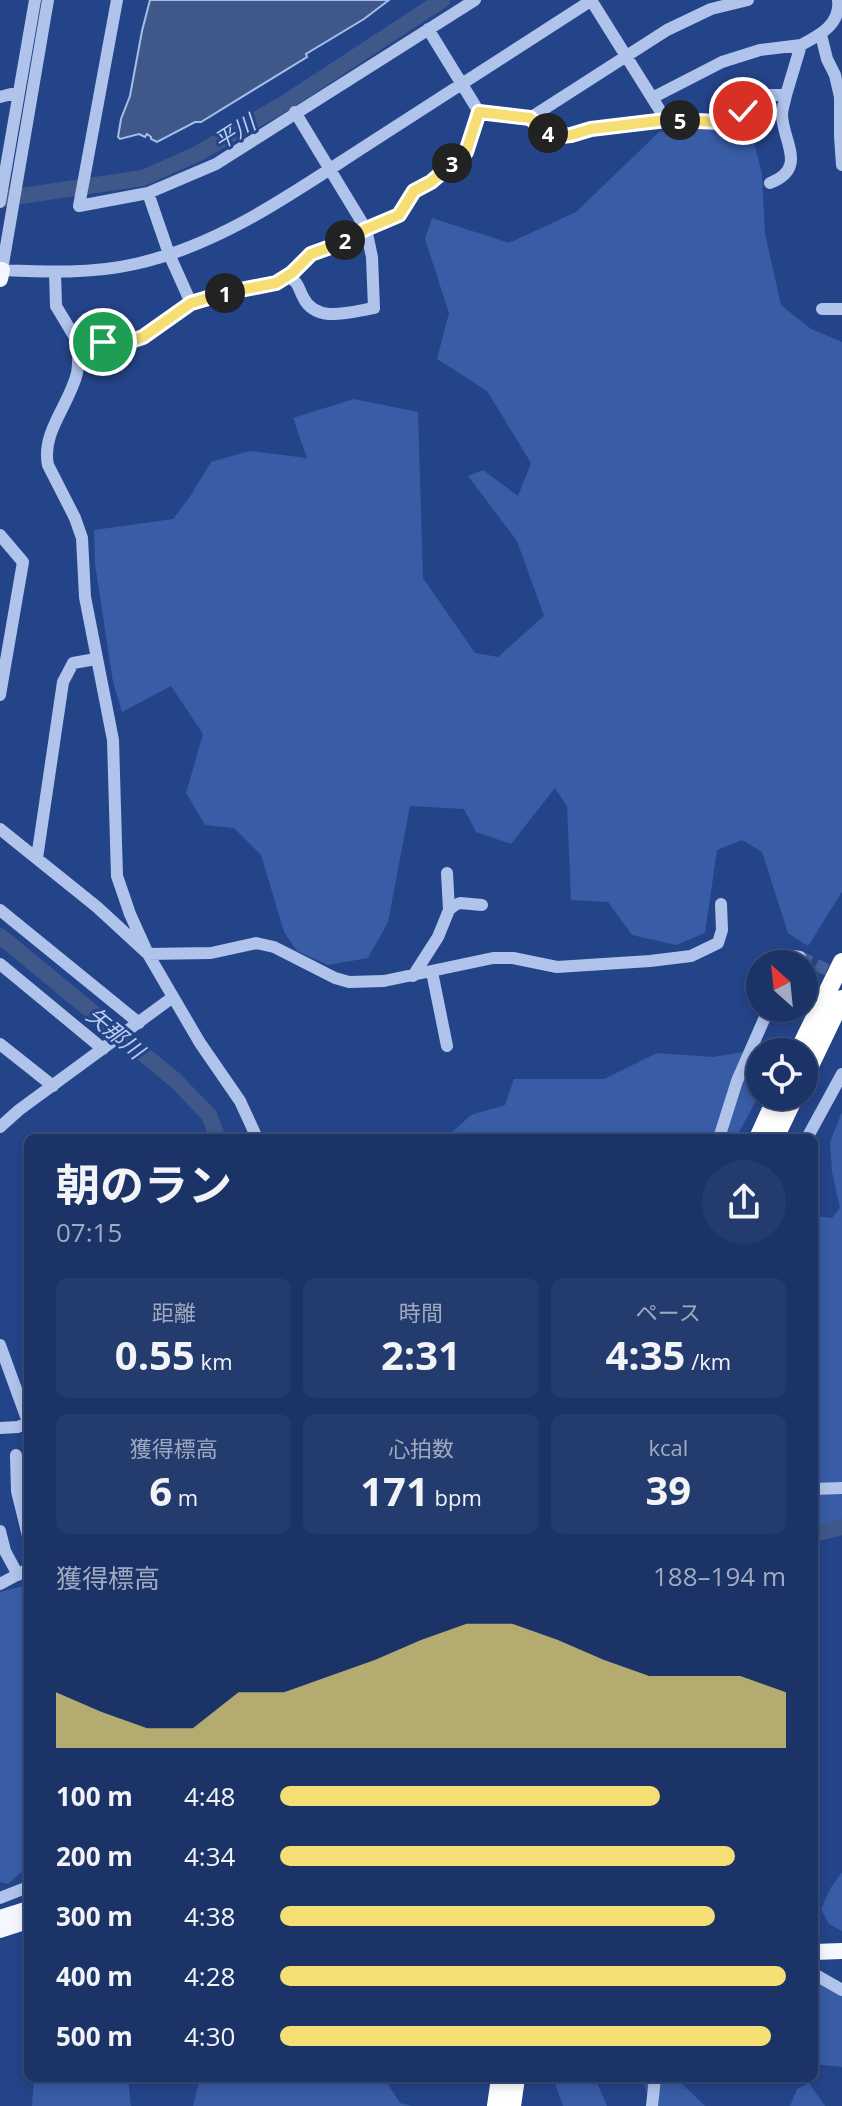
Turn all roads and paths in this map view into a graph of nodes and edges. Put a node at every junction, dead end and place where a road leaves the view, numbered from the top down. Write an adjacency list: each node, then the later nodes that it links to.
1 (35, 0): 13 (street)
2 (48, 0): 25 (street)
3 (117, 0): 24 (street)
4 (475, 0): 8 (street)
5 (591, 0): 11 (street); 12 (street)
6 (748, 0): 11 (street)
7 (839, 6): 9 (street)
8 (428, 29): 12 (street); 17 (street)
9 (821, 35): 10 (street); 21 (street)
10 (801, 45): 14 (street); 16 (street)
11 (626, 57): 16 (street); 19 (street)
12 (462, 84): 18 (street); 22 (street)
13 (19, 92): 15 (street); 25 (street)
14 (786, 95): 20 (street); 23 (street)
15 (0, 97)
16 (652, 98): 20 (street)
17 (295, 112): 22 (street); 24 (street)
18 (479, 112): 19 (street); 26 (street)
19 (530, 118): 20 (street)
20 (666, 120)
21 (842, 165)
22 (330, 169): 26 (street); 27 (street)
23 (770, 183)
24 (148, 193): 27 (street)
25 (5, 196): 29 (street)
26 (366, 229): 30 (street); 30 (street)
27 (169, 254): 28 (street); 31 (street)
28 (55, 272): 29 (street); 34 (street)
29 (1, 273)
30 (288, 277): 31 (street)
31 (191, 303): 34 (street)
32 (822, 309): 33 (street)
33 (842, 309)
34 (78, 340): 36 (street)
35 (0, 535): 37 (street)
36 (96, 659): 39 (street); 45 (street)
37 (0, 695)
38 (0, 829): 39 (street)
39 (37, 858): 45 (street)
40 (447, 873): 44 (street)
41 (721, 904): 48 (street)
42 (482, 905): 44 (street)
43 (0, 910): 53 (street)
44 (449, 910): 49 (street)
45 (148, 954): 49 (street); 50 (street)
46 (842, 962): 54 (highway)
47 (0, 964): 57 (street)
48 (432, 972): 49 (street); 56 (street)
49 (413, 976)
50 (173, 997): 53 (street); 64 (street)
51 (842, 999): 58 (highway)
52 (763, 1022): 65 (street)
53 (137, 1025): 57 (street)
54 (805, 1038)
55 (0, 1044): 60 (street)
56 (447, 1046)
57 (106, 1047): 60 (street)
58 (818, 1049)
59 (842, 1074): 68 (street)
60 (53, 1086): 63 (street)
61 (771, 1110): 66 (highway)
62 (788, 1110): 67 (highway)
63 (1, 1126)
64 (255, 1134)
65 (720, 1134)
66 (760, 1134)
67 (777, 1134)
68 (809, 1134)
69 (0, 1345): 70 (street)
70 (24, 1411)
71 (24, 1424): 72 (street)
72 (0, 1428)
73 (16, 1455): 76 (street)
74 (842, 1488): 75 (street)
75 (818, 1489)
76 (24, 1520)
77 (0, 1531): 78 (street)
78 (23, 1572): 79 (street)
79 (0, 1584)
80 (24, 1889): 81 (street)
81 (0, 1898)
82 (24, 1910): 83 (main road)
83 (0, 1917)
84 (24, 1922): 85 (main road)
85 (0, 1930)
86 (842, 1951): 87 (main road)
87 (818, 1952)
88 (818, 1976): 89 (street)
89 (842, 1990)
90 (499, 2082): 93 (highway)
91 (515, 2082): 94 (highway)
92 (655, 2082): 95 (street)
93 (496, 2106)
94 (512, 2106)
95 (652, 2106)

